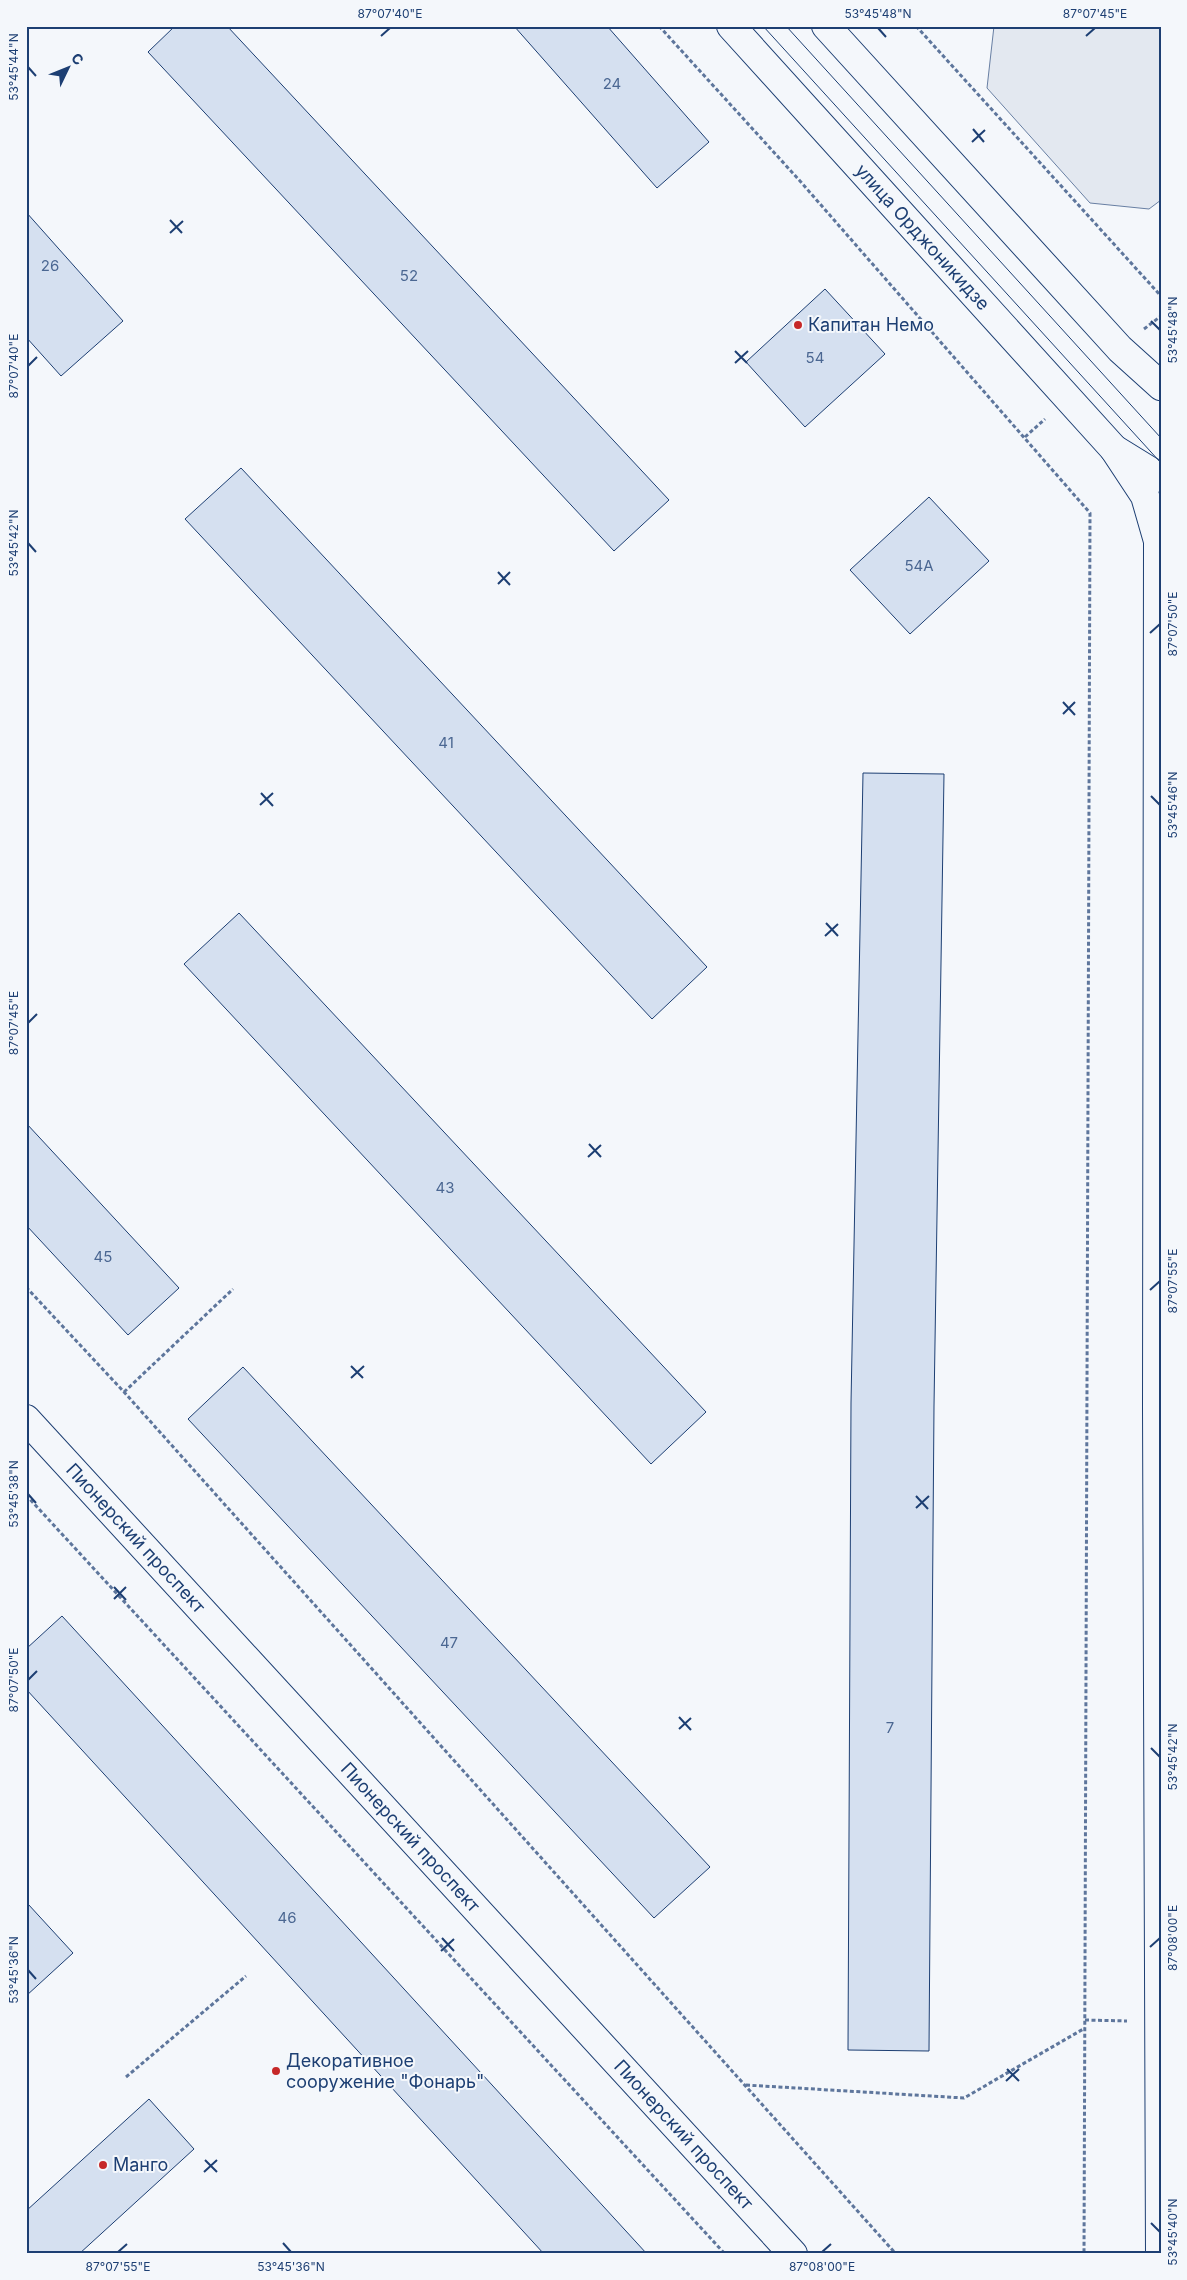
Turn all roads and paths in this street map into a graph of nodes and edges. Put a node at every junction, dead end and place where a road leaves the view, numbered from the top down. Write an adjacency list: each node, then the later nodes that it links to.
1 (659, 26): 15 (path)
2 (731, 26): 7 (street, улица Орджоникидзе)
3 (826, 26): 6 (street)
4 (916, 26): 5 (path)
5 (1161, 296)
6 (1158, 382)
7 (1114, 449): 8 (street); 16 (street)
8 (1161, 478)
9 (26, 1287): 11 (path)
10 (233, 1290): 11 (path)
11 (124, 1392): 19 (path)
12 (26, 1419): 21 (street, Пионерский проспект)
13 (26, 1495): 20 (path)
14 (246, 1976): 18 (path)
15 (1085, 2020): 16 (path); 17 (path)
16 (1159, 2022): 24 (street)
17 (1085, 2028): 19 (path); 23 (path)
18 (126, 2078)
19 (745, 2085): 22 (path)
20 (726, 2254)
21 (794, 2254)
22 (896, 2254)
23 (1084, 2254)
24 (1160, 2254)

